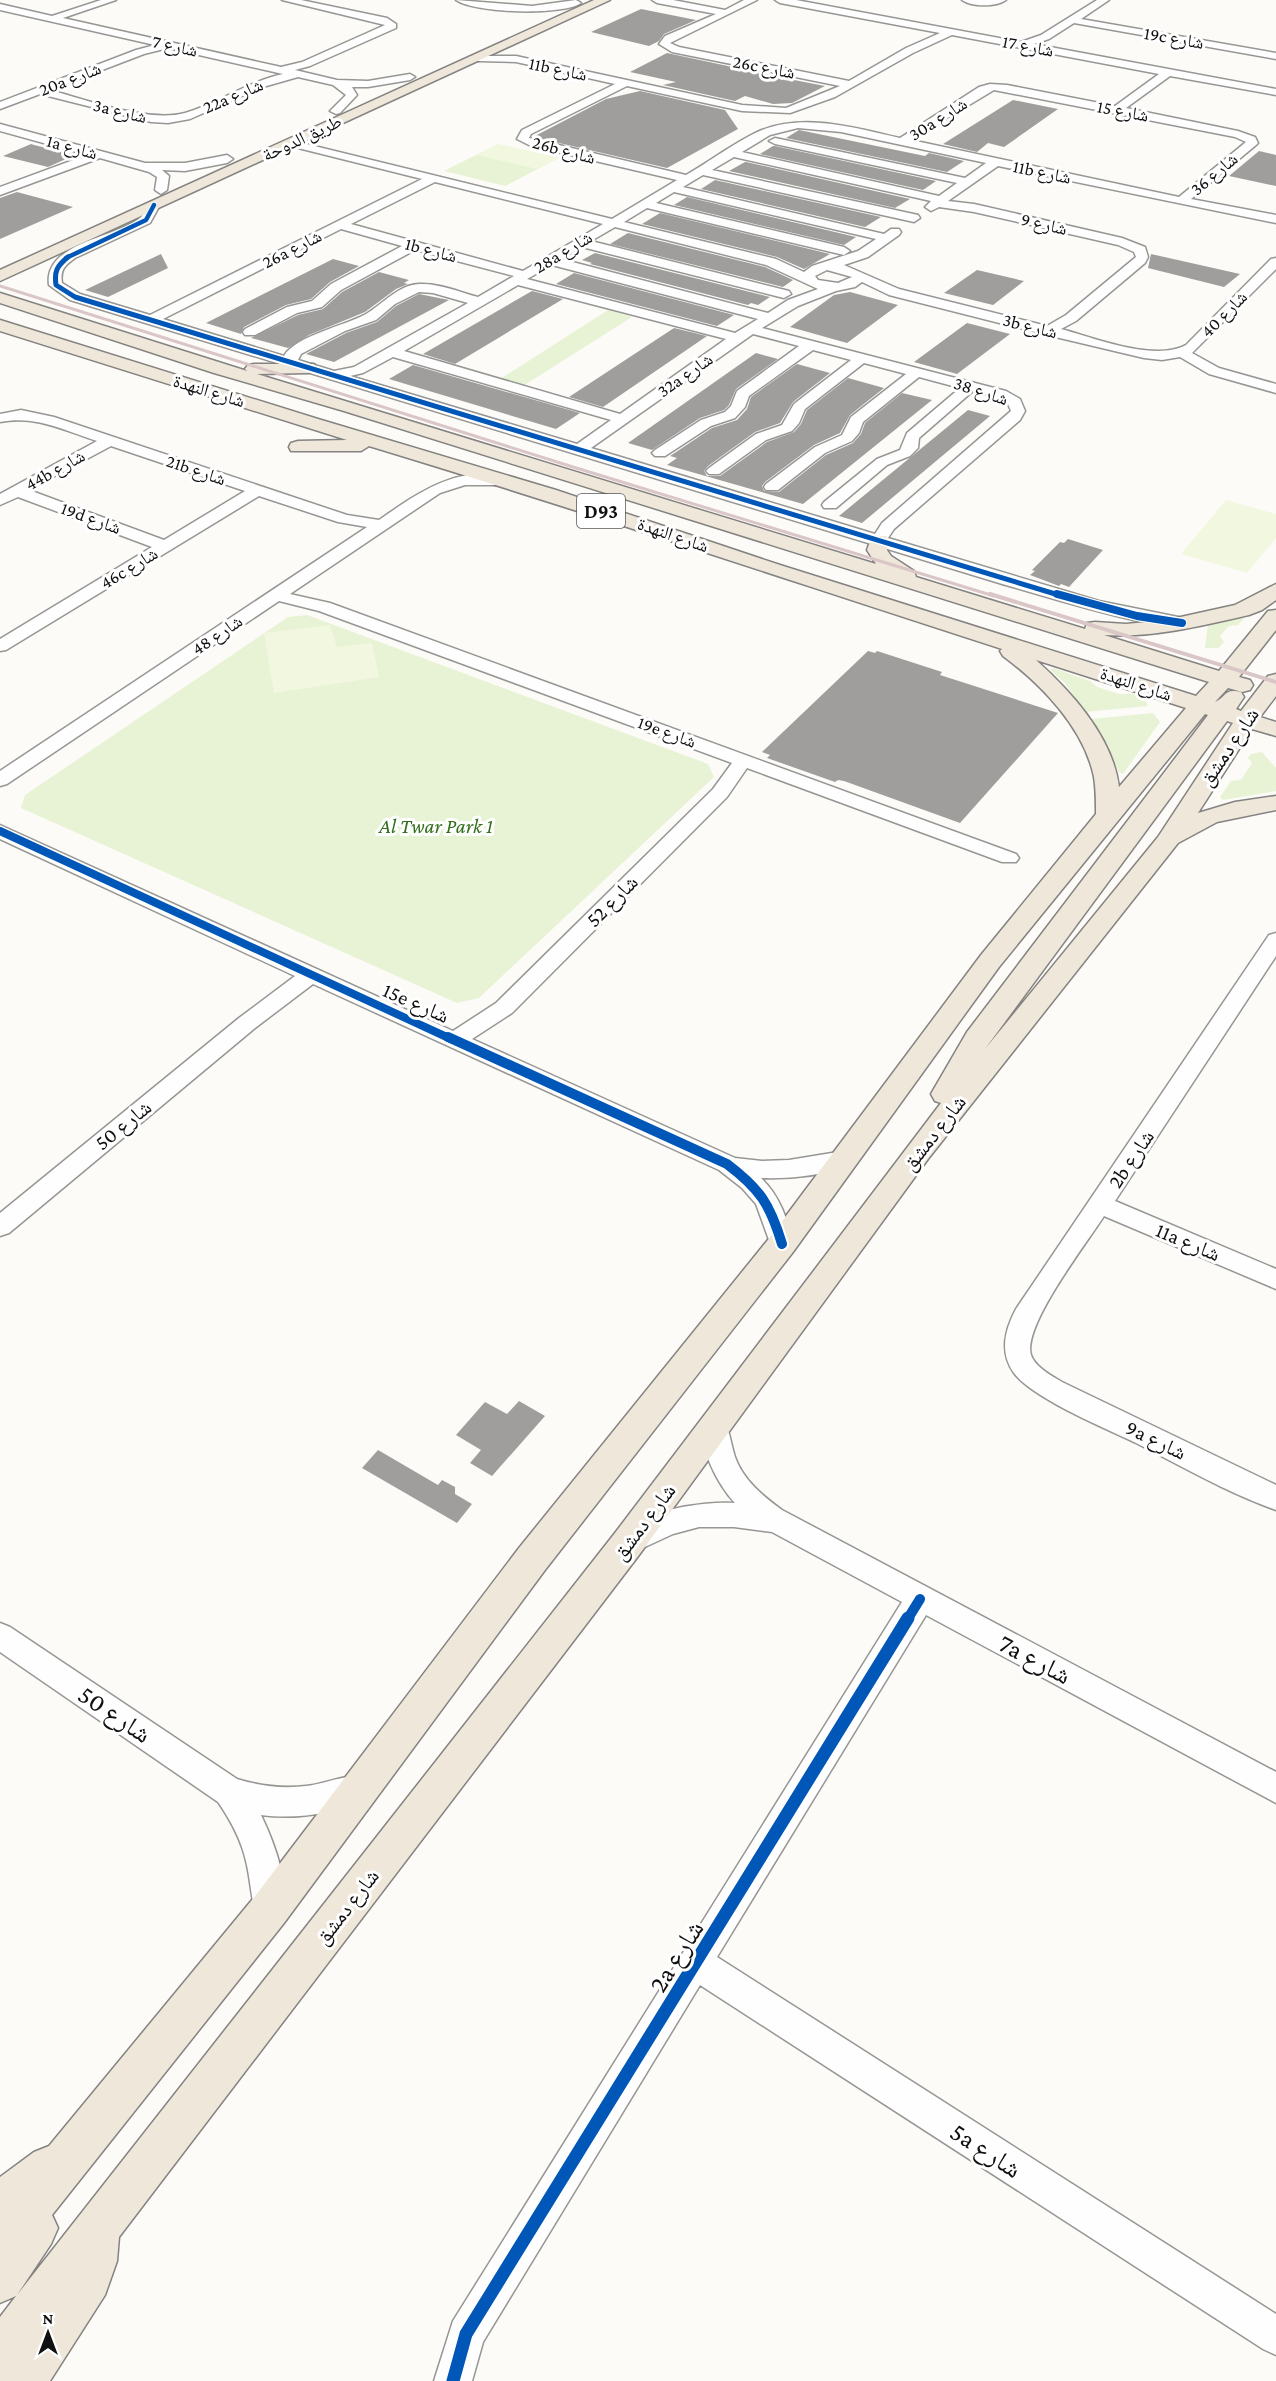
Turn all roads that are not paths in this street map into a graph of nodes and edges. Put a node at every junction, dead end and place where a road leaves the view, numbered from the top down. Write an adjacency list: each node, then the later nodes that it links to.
1 (111, 0): 17 (street)
2 (287, 0): 35 (street, 22a شارع)
3 (462, 0): 15 (street)
4 (604, 0): 28 (main road, طريق الدوحة)
5 (657, 0): 16 (street)
6 (752, 0): 16 (street, 26c شارع)
7 (780, 0): 20 (street, شارع 17)
8 (969, 0): 9 (street)
9 (1002, 0)
10 (1104, 0): 19 (street)
11 (1, 1): 14 (street, شارع 7)
12 (579, 1): 15 (street); 37 (main road, طريق الدوحة)
13 (0, 7): 14 (street, شارع 7)
14 (14, 9): 17 (street, شارع 7)
15 (503, 9): 18 (street)
16 (727, 13): 40 (street, 26c شارع)
17 (58, 19): 23 (street, شارع 7)
18 (522, 20)
19 (1072, 20): 22 (street); 31 (street, 19c شارع)
20 (935, 29): 21 (street, شارع 17); 24 (street)
21 (950, 32): 24 (street); 27 (street, شارع 17)
22 (1045, 37): 27 (street); 29 (street)
23 (156, 41): 26 (street, شارع 7); 30 (street, 20a شارع)
24 (924, 41): 40 (street)
25 (1268, 42): 31 (street)
26 (170, 44): 30 (street, 20a شارع); 35 (street, شارع 7)
27 (1021, 45): 29 (street, شارع 17)
28 (500, 48): 33 (main road, طريق الدوحة); 34 (street, 11b شارع)
29 (1035, 48): 36 (street, شارع 17)
30 (140, 52): 41 (street, 20a شارع)
31 (1254, 52): 32 (street, 19c شارع)
32 (1276, 56)
33 (479, 58): 34 (street, 11b شارع); 57 (main road, طريق الدوحة)
34 (516, 60): 39 (street, 11b شارع)
35 (292, 72): 38 (street, شارع 7); 51 (street, 22a شارع)
36 (1168, 72): 42 (street, شارع 17); 47 (street)
37 (410, 77): 38 (street, شارع 7); 48 (main road, طريق الدوحة)
38 (337, 83): 48 (street)
39 (625, 83): 46 (street, 11b شارع); 66 (street, 26b شارع)
40 (849, 84): 44 (street)
41 (39, 91): 45 (street, 20a شارع); 51 (street, 3a شارع)
42 (1276, 92)
43 (975, 95): 47 (street, شارع 15); 56 (street, 30a شارع)
44 (817, 102): 49 (street); 50 (street)
45 (0, 106)
46 (742, 108): 49 (street, 11b شارع); 54 (street, 11b شارع)
47 (1117, 110): 58 (street, شارع 15)
48 (336, 111): 57 (main road); 61 (main road, طريق الدوحة)
49 (786, 111): 50 (street, 11b شارع); 54 (street)
50 (813, 117): 52 (street); 55 (street, 11b شارع)
51 (165, 120)
52 (798, 125): 54 (street, 28a شارع); 55 (street, 11b شارع)
53 (0, 128): 59 (street, 1a شارع)
54 (770, 128): 60 (street, 28a شارع); 67 (street, 11b شارع)
55 (841, 129): 56 (street, 11b شارع)
56 (901, 142): 62 (street, 11b شارع)
57 (290, 143): 65 (street); 74 (main road, طريق الدوحة)
58 (1246, 147): 72 (street, شارع 36)
59 (94, 153): 63 (street, 1a شارع); 70 (street)
60 (732, 153): 64 (street, 28a شارع); 71 (street, شارع 9)
61 (227, 159): 63 (street, 1a شارع); 69 (main road, طريق الدوحة)
62 (995, 162): 67 (street); 72 (street, 11b شارع)
63 (144, 166): 69 (street, 1a شارع)
64 (702, 171): 66 (street, 28a شارع); 76 (street)
65 (432, 179): 78 (street); 79 (street, 26a شارع)
66 (686, 179): 68 (street, 28a شارع)
67 (967, 182): 71 (street)
68 (671, 188): 73 (street, 28a شارع); 81 (street)
69 (162, 190): 84 (main road, طريق الدوحة)
70 (0, 191)
71 (940, 200): 76 (street); 109 (street, شارع 9)
72 (1182, 201): 75 (street, 11b شارع)
73 (645, 204): 78 (street, 28a شارع); 85 (street)
74 (154, 205): 84 (main road, طريق الدوحة); 104 (street)
75 (1243, 214): 77 (street, 11b شارع); 80 (street, 11b شارع)
76 (914, 218): 81 (street)
77 (1276, 219)
78 (610, 224): 82 (street, 28a شارع); 89 (street)
79 (339, 225): 83 (street, 1b شارع); 104 (street, 26a شارع)
80 (1276, 225)
81 (886, 238): 86 (street)
82 (579, 242): 88 (street, 28a شارع); 99 (street)
83 (414, 245): 94 (street, 1b شارع); 108 (street)
84 (40, 251): 87 (main road); 93 (main road, طريق الدوحة); 102 (main road)
85 (844, 251)
86 (863, 254): 91 (street); 92 (street)
87 (6, 257)
88 (549, 260): 94 (street, 28a شارع); 103 (street)
89 (771, 262): 91 (street); 95 (street)
90 (1276, 262): 113 (street, شارع 40)
91 (826, 267): 92 (street, 3b شارع); 95 (street, 32a شارع)
92 (857, 275): 96 (street, 32a شارع); 97 (street, 3b شارع)
93 (0, 276)
94 (519, 278): 100 (street, 28a شارع); 110 (street, 1b شارع)
95 (809, 279): 96 (street, 3b شارع); 99 (street, 32a شارع)
96 (838, 287): 97 (street, 3b شارع); 99 (street, 32a شارع)
97 (894, 292): 109 (street, 3b شارع)
98 (0, 298): 102 (main road, شارع النهدة / D93)
99 (788, 299): 103 (street, 32a شارع)
100 (480, 302): 112 (street, 28a شارع); 117 (street)
101 (0, 308): 118 (main road)
102 (32, 308): 118 (main road, شارع النهدة / D93)
103 (771, 318): 106 (street, 32a شارع)
104 (151, 320): 117 (street)
105 (0, 325): 107 (main road, شارع النهدة / D93)
106 (753, 330): 110 (street, 32a شارع); 111 (street, شارع 38)
107 (22, 332): 115 (main road); 130 (main road, شارع النهدة / D93)
108 (250, 332)
109 (1054, 332): 114 (street, 3b شارع)
110 (737, 338): 126 (street, 32a شارع)
111 (810, 345): 116 (street, شارع 38); 123 (street)
112 (391, 352): 120 (street, 28a شارع); 126 (street)
113 (1182, 353): 114 (street, شارع 40); 122 (street)
114 (1167, 356)
115 (51, 357)
116 (862, 358): 119 (street, شارع 38); 124 (street)
117 (299, 365): 118 (main road); 120 (street)
118 (214, 367): 150 (main road, شارع النهدة / D93)
119 (917, 372): 121 (street, شارع 38); 137 (street)
120 (355, 375): 132 (street)
121 (971, 386): 142 (street); 147 (street, شارع 38)
122 (1276, 389)
123 (742, 394): 127 (street); 127 (street)
124 (798, 406): 128 (street); 128 (street)
125 (0, 416): 129 (street, 21b شارع)
126 (622, 419): 132 (street, 32a شارع)
127 (705, 423): 133 (street)
128 (761, 437): 135 (street)
129 (110, 440): 138 (street, 21b شارع); 140 (street, 44b شارع)
130 (376, 443): 131 (main road); 134 (main road, شارع النهدة / D93)
131 (298, 447)
132 (580, 449): 147 (street)
133 (660, 453)
134 (428, 458): 136 (main road, شارع النهدة / D93); 139 (street)
135 (714, 471)
136 (503, 480): 139 (street, شارع 48); 146 (main road, شارع النهدة / D93)
137 (772, 487)
138 (258, 490): 143 (street, 21b شارع); 148 (street, 46c شارع)
139 (434, 490): 144 (street, شارع 48)
140 (17, 491): 141 (street, 44b شارع); 148 (street, 19d شارع)
141 (0, 500)
142 (830, 505)
143 (344, 519): 144 (street, 21b شارع); 145 (street, 21b شارع)
144 (382, 525): 145 (street, شارع 48)
145 (365, 536): 151 (street, شارع 48)
146 (683, 537): 157 (main road, شارع النهدة / D93); 159 (main road)
147 (879, 540): 150 (main road); 155 (street)
148 (165, 546): 156 (street, 46c شارع)
149 (1276, 590): 155 (main road)
150 (943, 591): 152 (main road, شارع النهدة / D93)
151 (283, 592): 163 (street, 19e شارع); 165 (street, شارع 48)
152 (1013, 613): 155 (main road); 159 (main road, شارع النهدة / D93)
153 (1276, 616): 159 (main road, شارع دمشق)
154 (0, 622): 156 (street)
155 (1182, 623)
156 (23, 632): 158 (street, 46c شارع)
157 (981, 635): 159 (main road, شارع النهدة / D93); 168 (main road)
158 (0, 646)
159 (1222, 695): 160 (main road, شارع النهدة / D93); 160 (main road, شارع النهدة / D93); 168 (main road, شارع دمشق); 178 (main road)
160 (1266, 701): 161 (main road, شارع النهدة / D93); 170 (main road, شارع دمشق)
161 (1276, 729)
162 (0, 756): 165 (street)
163 (743, 760): 164 (street, 19e شارع); 166 (street, شارع 52)
164 (762, 767): 166 (street, شارع 52); 171 (street, 19e شارع)
165 (9, 770)
166 (720, 793): 175 (street, شارع 52)
167 (1276, 803): 170 (main road)
168 (1108, 815): 179 (main road, شارع دمشق)
169 (0, 831): 174 (street, 15e شارع)
170 (1167, 841): 178 (main road, شارع دمشق)
171 (1009, 858)
172 (1276, 940): 173 (street, 2b شارع)
173 (1267, 971): 181 (street, 2b شارع)
174 (304, 972): 176 (street, 15e شارع); 182 (street, شارع 50)
175 (504, 1008): 176 (street, شارع 52); 177 (street, شارع 52)
176 (455, 1040): 177 (street, 15e شارع)
177 (477, 1050): 180 (street, 15e شارع)
178 (918, 1152): 186 (main road, شارع دمشق)
179 (844, 1160): 180 (street, 15e شارع); 183 (main road, شارع دمشق)
180 (728, 1164): 183 (street, 15e شارع)
181 (1101, 1204): 184 (street, 11a شارع); 185 (street, 2b شارع)
182 (0, 1227)
183 (782, 1244): 193 (main road, شارع دمشق)
184 (1276, 1279)
185 (1037, 1380): 187 (street, 9a شارع)
186 (715, 1428): 188 (street, 7a شارع); 189 (main road, شارع دمشق)
187 (1276, 1498)
188 (794, 1530): 189 (street, 7a شارع); 190 (street, 7a شارع)
189 (627, 1544): 199 (main road, شارع دمشق)
190 (920, 1599): 192 (street, 7a شارع); 196 (street, 2a شارع)
191 (0, 1636): 194 (street, شارع 50)
192 (1276, 1788)
193 (358, 1789): 194 (street, شارع 50); 195 (main road, شارع دمشق)
194 (229, 1792): 195 (street, شارع 50)
195 (270, 1908): 197 (main road, شارع دمشق)
196 (697, 1963): 202 (street, 5a شارع); 205 (street, 2a شارع)
197 (62, 2168): 198 (main road); 200 (main road, شارع دمشق); 201 (main road)
198 (0, 2204)
199 (97, 2229): 203 (main road, شارع دمشق); 204 (main road)
200 (0, 2246)
201 (0, 2280)
202 (1276, 2336)
203 (0, 2355)
204 (22, 2381)
205 (453, 2381)

